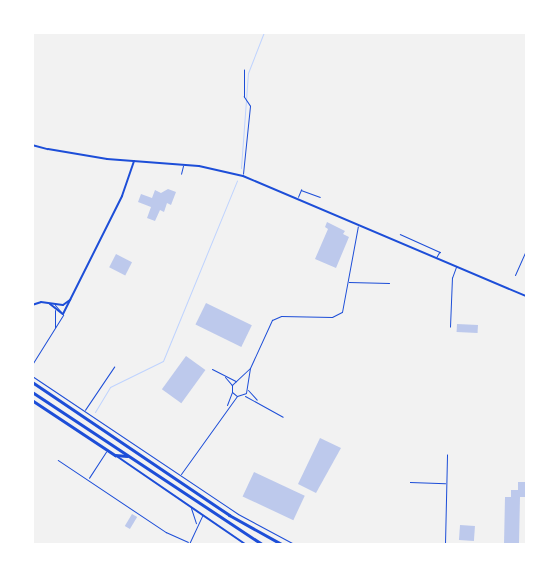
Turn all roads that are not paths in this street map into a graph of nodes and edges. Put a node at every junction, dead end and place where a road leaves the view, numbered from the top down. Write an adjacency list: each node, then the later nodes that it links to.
1 (244, 70): 6 (lane)
2 (32, 145): 3 (main road)
3 (134, 161): 4 (main road); 18 (main road)
4 (183, 164): 5 (lane); 6 (main road)
5 (181, 174)
6 (243, 176): 8 (main road)
7 (320, 197): 8 (lane)
8 (298, 199): 9 (main road)
9 (358, 226): 12 (main road); 15 (street)
10 (400, 234): 12 (lane)
11 (526, 250): 14 (street)
12 (436, 259): 13 (main road)
13 (456, 267): 17 (main road); 24 (lane)
14 (515, 275)
15 (348, 282): 16 (lane); 28 (street)
16 (390, 283)
17 (526, 296)
18 (72, 299): 21 (main road); 23 (main road)
19 (50, 304): 20 (main road); 21 (main road); 22 (main road)
20 (32, 305)
21 (55, 305): 23 (street)
22 (55, 310): 23 (main road); 25 (street)
23 (63, 314): 25 (street)
24 (450, 327)
25 (54, 329): 26 (street)
26 (33, 363)
27 (114, 367): 45 (lane)
28 (250, 368): 33 (street); 35 (street)
29 (212, 369): 31 (street)
30 (32, 376): 45 (street)
31 (225, 377): 32 (street); 36 (street)
32 (237, 381): 33 (street); 36 (street)
33 (240, 381): 35 (street)
34 (32, 382): 62 (highway)
35 (246, 384): 37 (street)
36 (232, 385): 39 (street)
37 (247, 390): 40 (street); 43 (street)
38 (32, 392): 49 (highway)
39 (232, 392): 41 (street); 44 (street)
40 (244, 395): 41 (street); 43 (street)
41 (237, 396): 44 (street)
42 (32, 400): 47 (main road)
43 (258, 401): 46 (street)
44 (226, 408): 52 (street)
45 (85, 410): 52 (street)
46 (283, 417)
47 (107, 450): 48 (main road); 53 (lane)
48 (115, 455): 49 (highway); 56 (main road)
49 (128, 456): 61 (highway)
50 (447, 456): 55 (lane)
51 (58, 460): 53 (lane)
52 (181, 475): 63 (street)
53 (88, 480): 59 (lane)
54 (410, 482): 55 (lane)
55 (447, 483): 64 (lane)
56 (190, 508): 57 (main road); 58 (street)
57 (202, 516): 58 (street); 60 (main road)
58 (197, 525): 59 (street)
59 (189, 544)
60 (245, 544)
61 (262, 544)
62 (281, 544)
63 (294, 544)
64 (445, 544)

